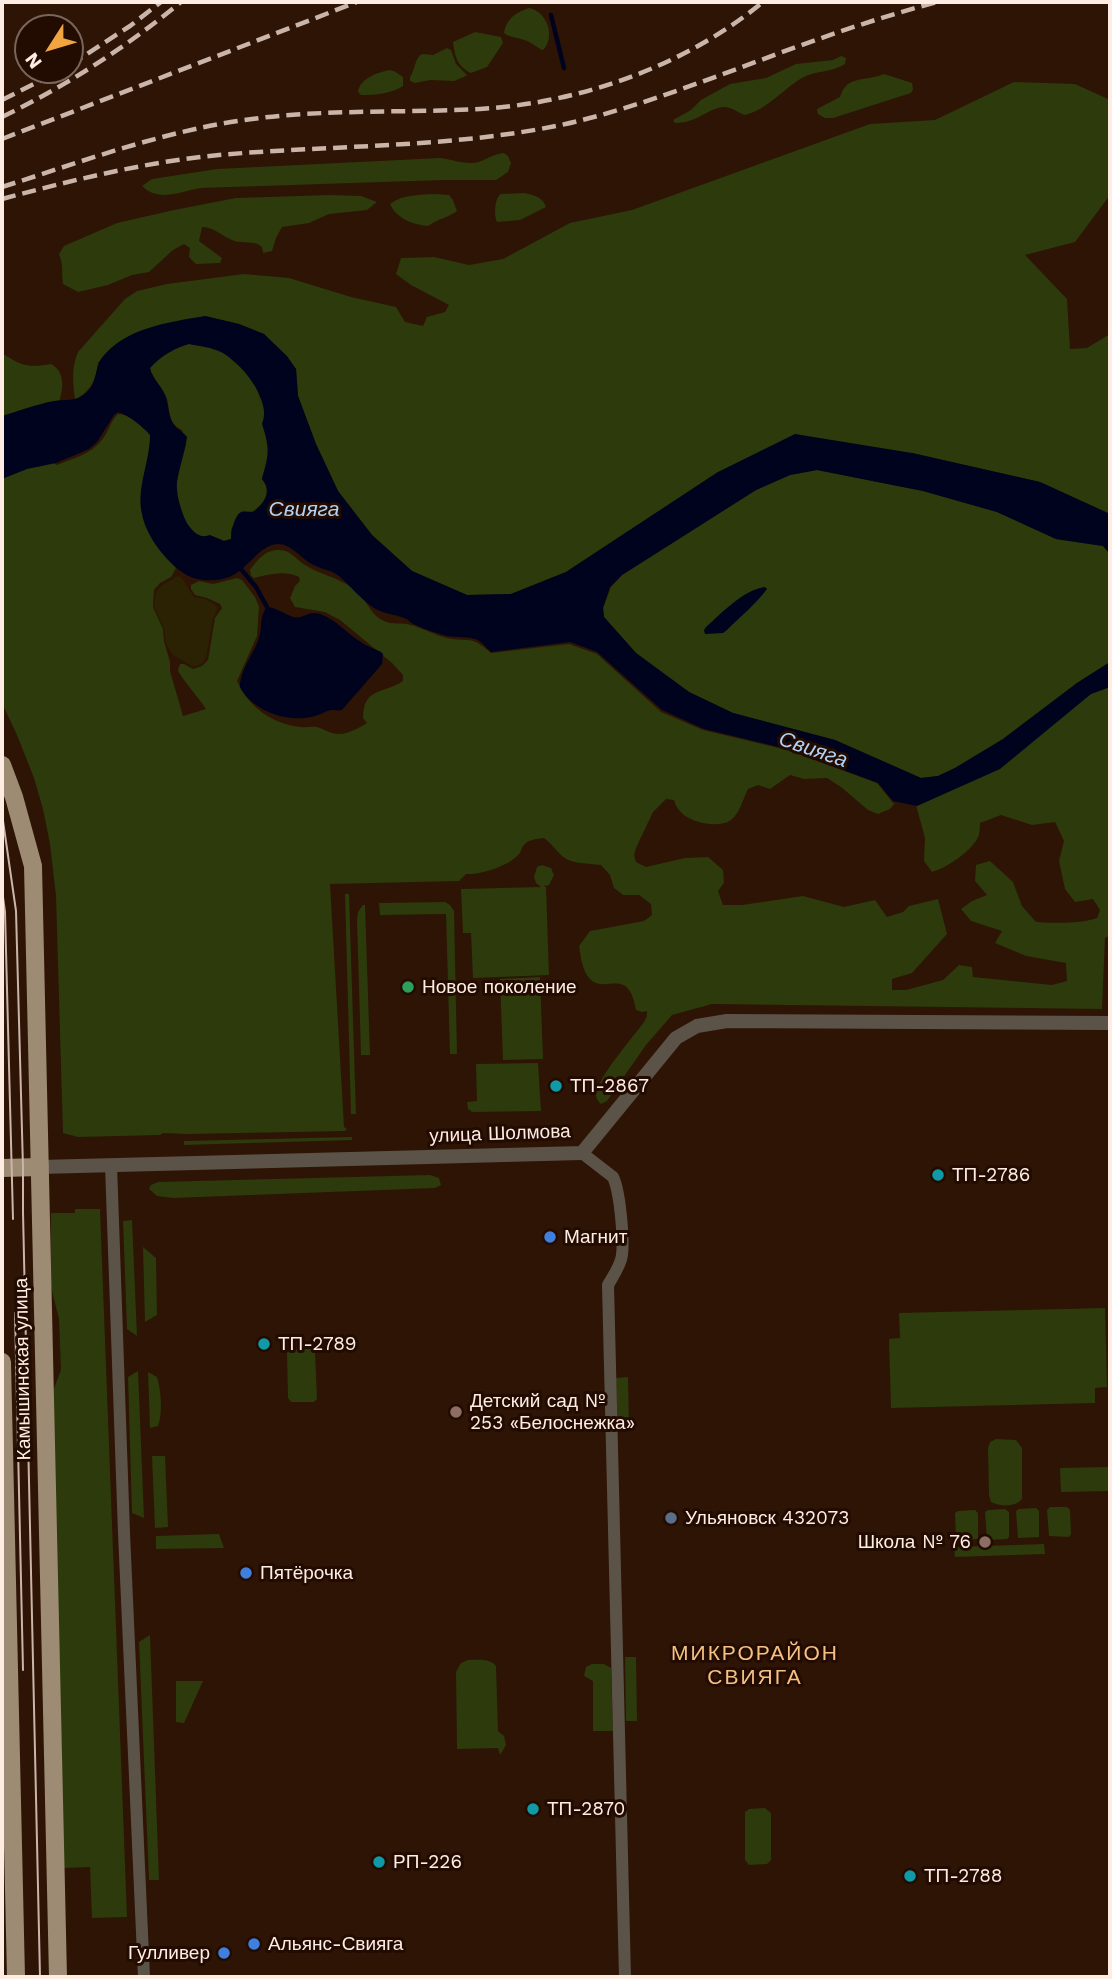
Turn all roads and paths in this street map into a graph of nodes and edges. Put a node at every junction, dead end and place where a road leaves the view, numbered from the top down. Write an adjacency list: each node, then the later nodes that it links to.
1 (2, 765): 5 (main road, Камышинская улица)
2 (1110, 1023): 3 (street, улица Шолмова)
3 (582, 1153): 4 (street, улица Шолмова); 12 (street)
4 (111, 1165): 5 (street, улица Шолмова); 11 (street)
5 (40, 1167): 6 (main road, улица Шолмова); 10 (main road, Камышинская улица)
6 (2, 1168)
7 (2, 1362): 8 (main road, Камышинская улица)
8 (5, 1665): 9 (main road, Камышинская улица)
9 (16, 1977)
10 (58, 1977)
11 (144, 1977)
12 (625, 1977)

